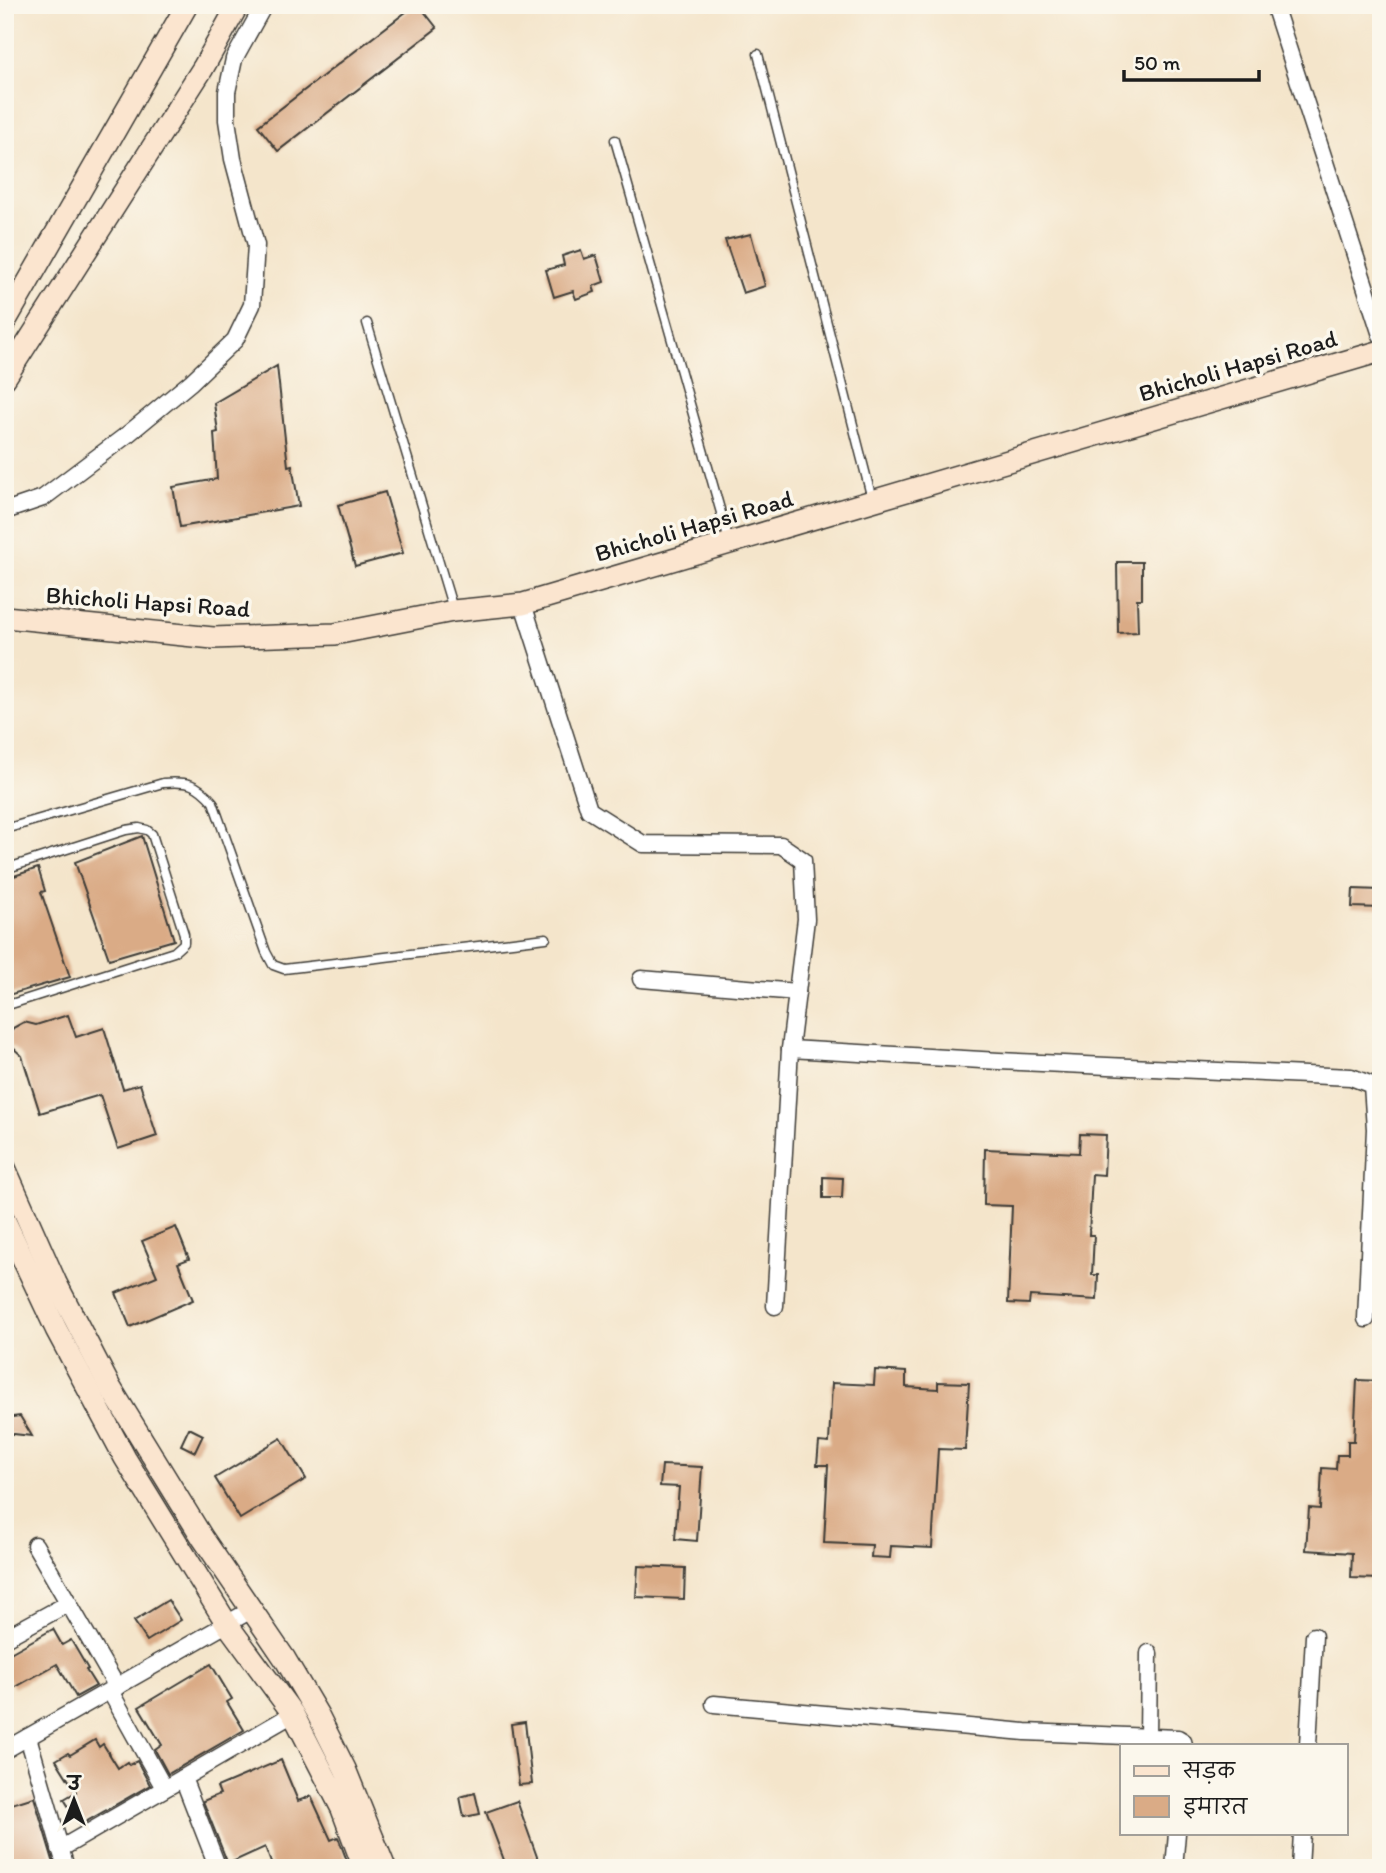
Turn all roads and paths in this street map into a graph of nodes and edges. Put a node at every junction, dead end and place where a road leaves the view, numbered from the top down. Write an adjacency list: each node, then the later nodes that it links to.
1 (187, 5): 7 (street)
2 (238, 5): 11 (street)
3 (264, 5): 13 (street)
4 (1273, 5): 9 (street)
5 (758, 54): 12 (lane)
6 (615, 140): 14 (lane)
7 (5, 322)
8 (367, 323): 16 (lane)
9 (1381, 335)
10 (1381, 351): 12 (street, Bhicholi Hapsi Road)
11 (5, 378)
12 (873, 501): 14 (street, Bhicholi Hapsi Road)
13 (5, 511)
14 (730, 543): 15 (street, Bhicholi Hapsi Road)
15 (523, 604): 16 (street, Bhicholi Hapsi Road); 22 (street)
16 (453, 611): 17 (street, Bhicholi Hapsi Road)
17 (5, 617)
18 (5, 829): 20 (lane)
19 (5, 869): 23 (lane)
20 (546, 938)
21 (641, 979): 22 (street)
22 (797, 992): 24 (street)
23 (5, 1006)
24 (790, 1049): 25 (street); 28 (street)
25 (1376, 1085): 29 (street)
26 (5, 1168): 32 (street)
27 (5, 1221): 33 (street)
28 (775, 1306)
29 (1366, 1319)
30 (35, 1545): 31 (street)
31 (69, 1603): 35 (street); 37 (street)
32 (251, 1610): 33 (street); 53 (street)
33 (228, 1624): 37 (street); 39 (street)
34 (1314, 1636): 43 (street)
35 (5, 1638)
36 (1149, 1653): 41 (street)
37 (114, 1689): 40 (street); 46 (street)
38 (714, 1704): 41 (street)
39 (293, 1714): 45 (street); 52 (street)
40 (28, 1737): 44 (street); 49 (street)
41 (1148, 1737): 42 (street)
42 (1184, 1744)
43 (1307, 1744)
44 (5, 1750)
45 (183, 1778): 46 (street); 51 (street)
46 (164, 1788): 49 (street)
47 (1177, 1834): 54 (street)
48 (1303, 1834): 55 (street)
49 (60, 1849): 50 (street)
50 (66, 1868)
51 (218, 1868)
52 (364, 1868)
53 (385, 1868)
54 (1174, 1868)
55 (1300, 1868)

